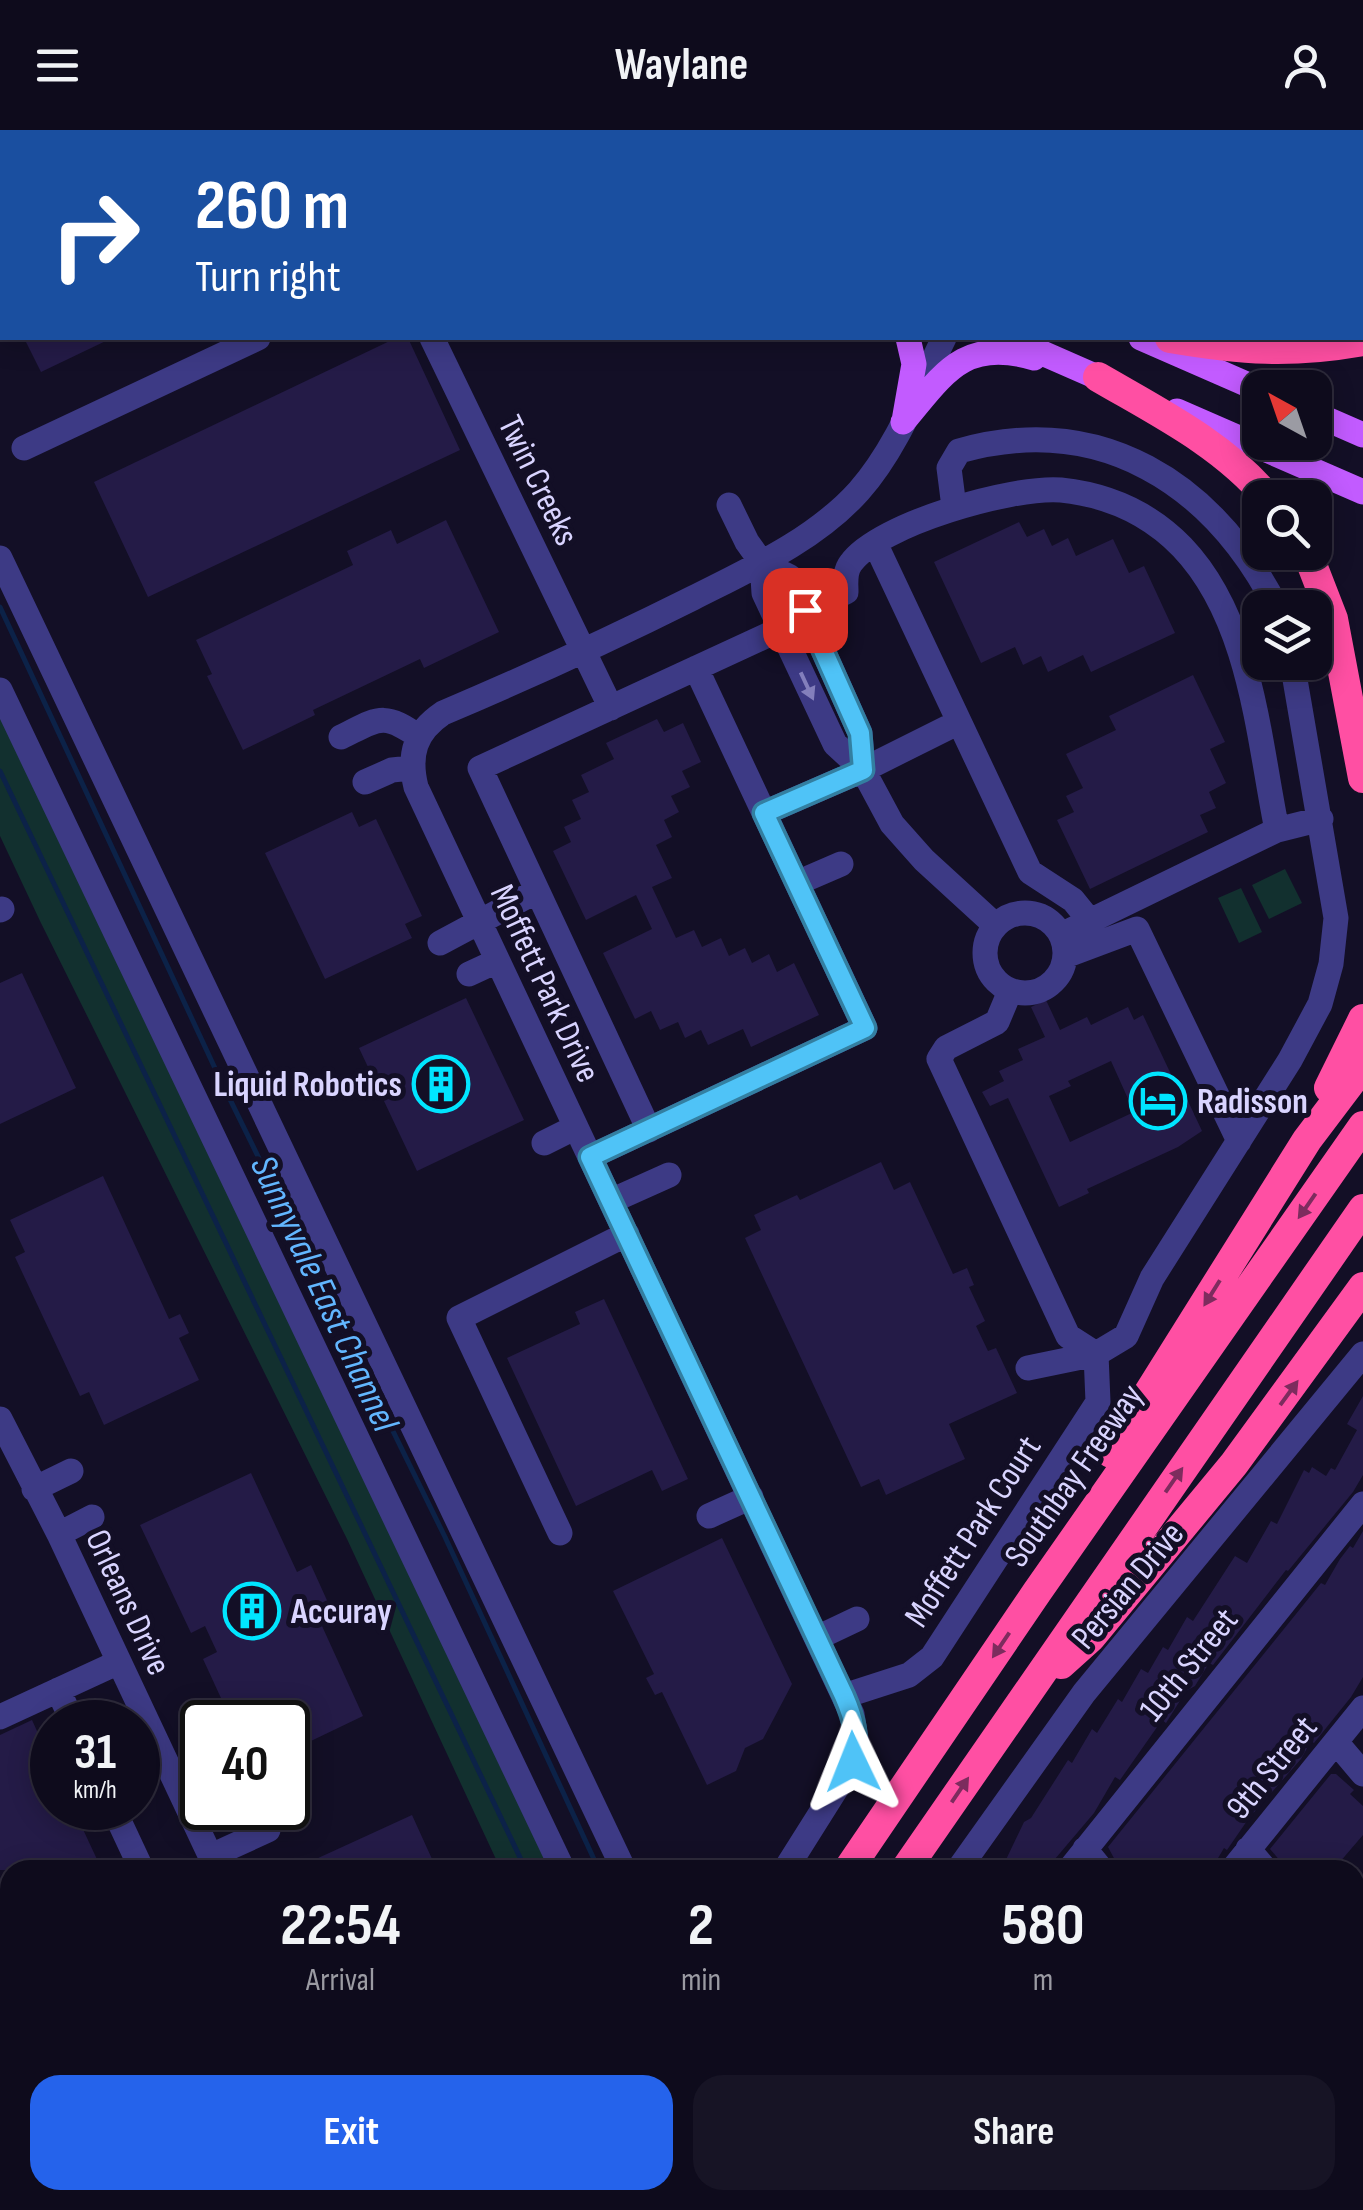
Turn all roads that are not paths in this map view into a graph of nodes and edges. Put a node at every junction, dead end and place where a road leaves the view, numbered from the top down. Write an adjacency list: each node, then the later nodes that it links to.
1 (254, 340): 14 (street)
2 (433, 340): 28 (street, Twin Creeks)
3 (908, 340): 12 (main road)
4 (943, 340): 12 (street)
5 (1012, 340): 9 (main road)
6 (1146, 340): 10 (main road)
7 (1186, 340): 8 (highway)
8 (1363, 340)
9 (1098, 378): 12 (main road); 15 (highway); 16 (main road)
10 (1242, 382)
11 (1332, 421): 13 (main road)
12 (903, 422): 23 (street)
13 (1363, 435)
14 (24, 448)
15 (1250, 480)
16 (1363, 492)
17 (1192, 495): 19 (street); 20 (street); 25 (street)
18 (729, 505): 23 (street)
19 (954, 508): 20 (street); 21 (street)
20 (1167, 533): 37 (street)
21 (875, 543): 26 (street); 33 (street)
22 (0, 558): 102 (street)
23 (762, 563): 26 (street); 27 (street); 28 (street)
24 (1313, 570): 40 (highway)
25 (1266, 590)
26 (805, 610): 39 (street)
27 (780, 629): 29 (street); 39 (street, one-way to 39)
28 (586, 651): 32 (street, Twin Creeks); 36 (street)
29 (696, 668): 32 (street); 42 (street)
30 (1295, 680): 34 (street)
31 (0, 690): 101 (street)
32 (611, 708): 47 (street)
33 (958, 722): 39 (street); 49 (street)
34 (1305, 734): 37 (street); 43 (street)
35 (341, 737): 36 (street)
36 (419, 737): 38 (street)
37 (1260, 743): 44 (street)
38 (411, 768): 41 (street); 48 (street, Moffett Park Drive)
39 (863, 770): 42 (street); 50 (street)
40 (1363, 778)
41 (365, 782)
42 (764, 813): 46 (street)
43 (1321, 820): 44 (street); 62 (street)
44 (1277, 830): 49 (street)
45 (840, 864): 46 (street)
46 (797, 883): 60 (street)
47 (538, 891): 48 (street); 60 (street)
48 (478, 920): 51 (street); 53 (street, Moffett Park Drive)
49 (1090, 921): 52 (street)
50 (995, 926): 52 (street); 55 (street)
51 (440, 943)
52 (1063, 946): 55 (street); 62 (street)
53 (497, 961): 54 (street); 59 (street, Moffett Park Drive)
54 (469, 974)
55 (1010, 992): 70 (street)
56 (1363, 1019): 61 (highway)
57 (1363, 1066): 61 (highway)
58 (1363, 1126): 82 (highway, Southbay Freeway, one-way to 82)
59 (576, 1127): 63 (street); 64 (street, Moffett Park Drive)
60 (650, 1130): 64 (street)
61 (1307, 1140): 82 (highway, one-way to 82)
62 (1239, 1141): 70 (street)
63 (544, 1143)
64 (590, 1157): 66 (street, Moffett Park Drive)
65 (669, 1175): 66 (street)
66 (611, 1201): 68 (street, Moffett Park Drive)
67 (1363, 1209): 89 (highway, one-way to 67)
68 (626, 1234): 76 (street, Moffett Park Drive); 80 (street)
69 (1363, 1287): 89 (highway, one-way to 69)
70 (1096, 1354): 72 (street); 87 (street, Moffett Park Court)
71 (1363, 1354): 106 (street, Persian Drive)
72 (1028, 1368)
73 (0, 1419): 75 (street, Orleans Drive)
74 (71, 1471): 75 (street)
75 (34, 1489): 81 (street, Orleans Drive)
76 (751, 1497): 78 (street); 84 (street, Moffett Park Drive)
77 (1363, 1504): 96 (street, 10th Street)
78 (710, 1516)
79 (92, 1517): 81 (street)
80 (560, 1533)
81 (58, 1534): 85 (street, Orleans Drive)
82 (1037, 1592): 104 (highway, Southbay Freeway, one-way to 104)
83 (858, 1618): 84 (street)
84 (818, 1638): 87 (street, Moffett Park Drive)
85 (119, 1662): 86 (street); 99 (street, Orleans Drive)
86 (58, 1690): 88 (street); 91 (street)
87 (844, 1696): 103 (street, Moffett Park Drive)
88 (63, 1700)
89 (1018, 1703): 105 (highway, one-way to 89)
90 (1363, 1708): 92 (street, 9th Street)
91 (0, 1718)
92 (1336, 1742): 93 (street); 97 (street, 9th Street)
93 (1363, 1774)
94 (123, 1830): 98 (street)
95 (268, 1830): 100 (street)
96 (1085, 1849): 107 (street, 10th Street); 108 (street)
97 (1248, 1849): 109 (street, 9th Street); 110 (street)
98 (137, 1860)
99 (213, 1860)
100 (219, 1860)
101 (557, 1860)
102 (619, 1860)
103 (791, 1860)
104 (855, 1860)
105 (911, 1860)
106 (965, 1860)
107 (1077, 1860)
108 (1094, 1860)
109 (1240, 1860)
110 (1257, 1860)

